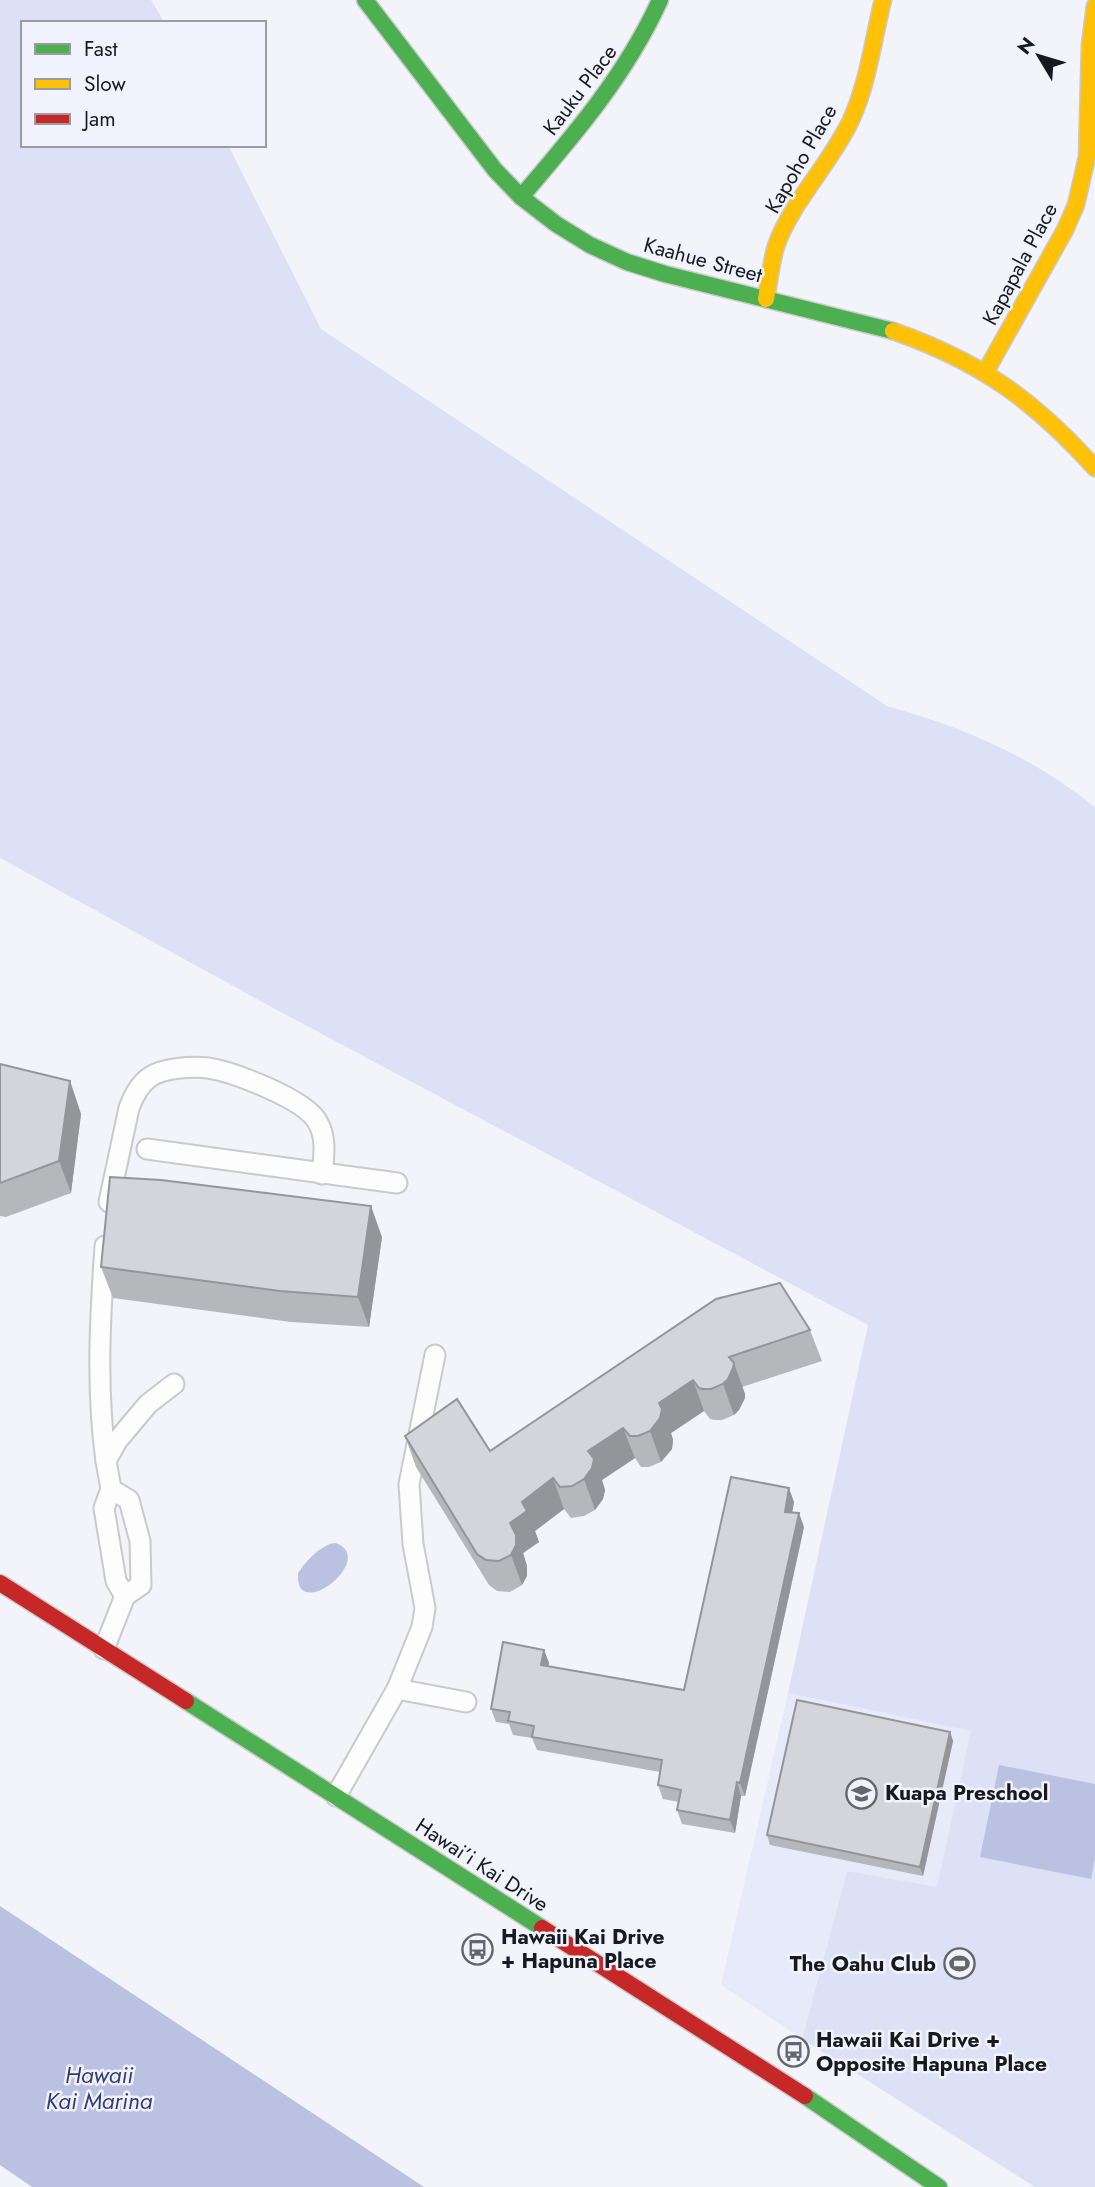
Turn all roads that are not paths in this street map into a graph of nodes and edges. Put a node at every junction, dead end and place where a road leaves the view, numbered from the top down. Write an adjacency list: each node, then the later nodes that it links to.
1 (365, 0): 5 (street, Kaahue Street)
2 (660, 0): 5 (street, Kauku Place)
3 (883, 0): 6 (street, Kapoho Place)
4 (1095, 6): 7 (street, Kapapala Place)
5 (521, 197): 6 (street, Kaahue Street)
6 (766, 299): 7 (street, Kaahue Street)
7 (986, 371): 8 (street, Kaahue Street)
8 (1095, 468)
9 (147, 1149): 10 (lane)
10 (323, 1174): 11 (lane); 14 (lane)
11 (397, 1183)
12 (435, 1355): 19 (lane)
13 (174, 1384): 14 (lane)
14 (106, 1461): 15 (lane)
15 (111, 1489): 17 (lane); 17 (lane)
16 (0, 1583): 18 (street, Hawai’i Kai Drive)
17 (125, 1596): 18 (lane)
18 (104, 1649): 21 (street, Hawai’i Kai Drive)
19 (397, 1689): 20 (lane); 21 (lane)
20 (466, 1702)
21 (336, 1796): 22 (street, Hawai’i Kai Drive)
22 (939, 2187)

